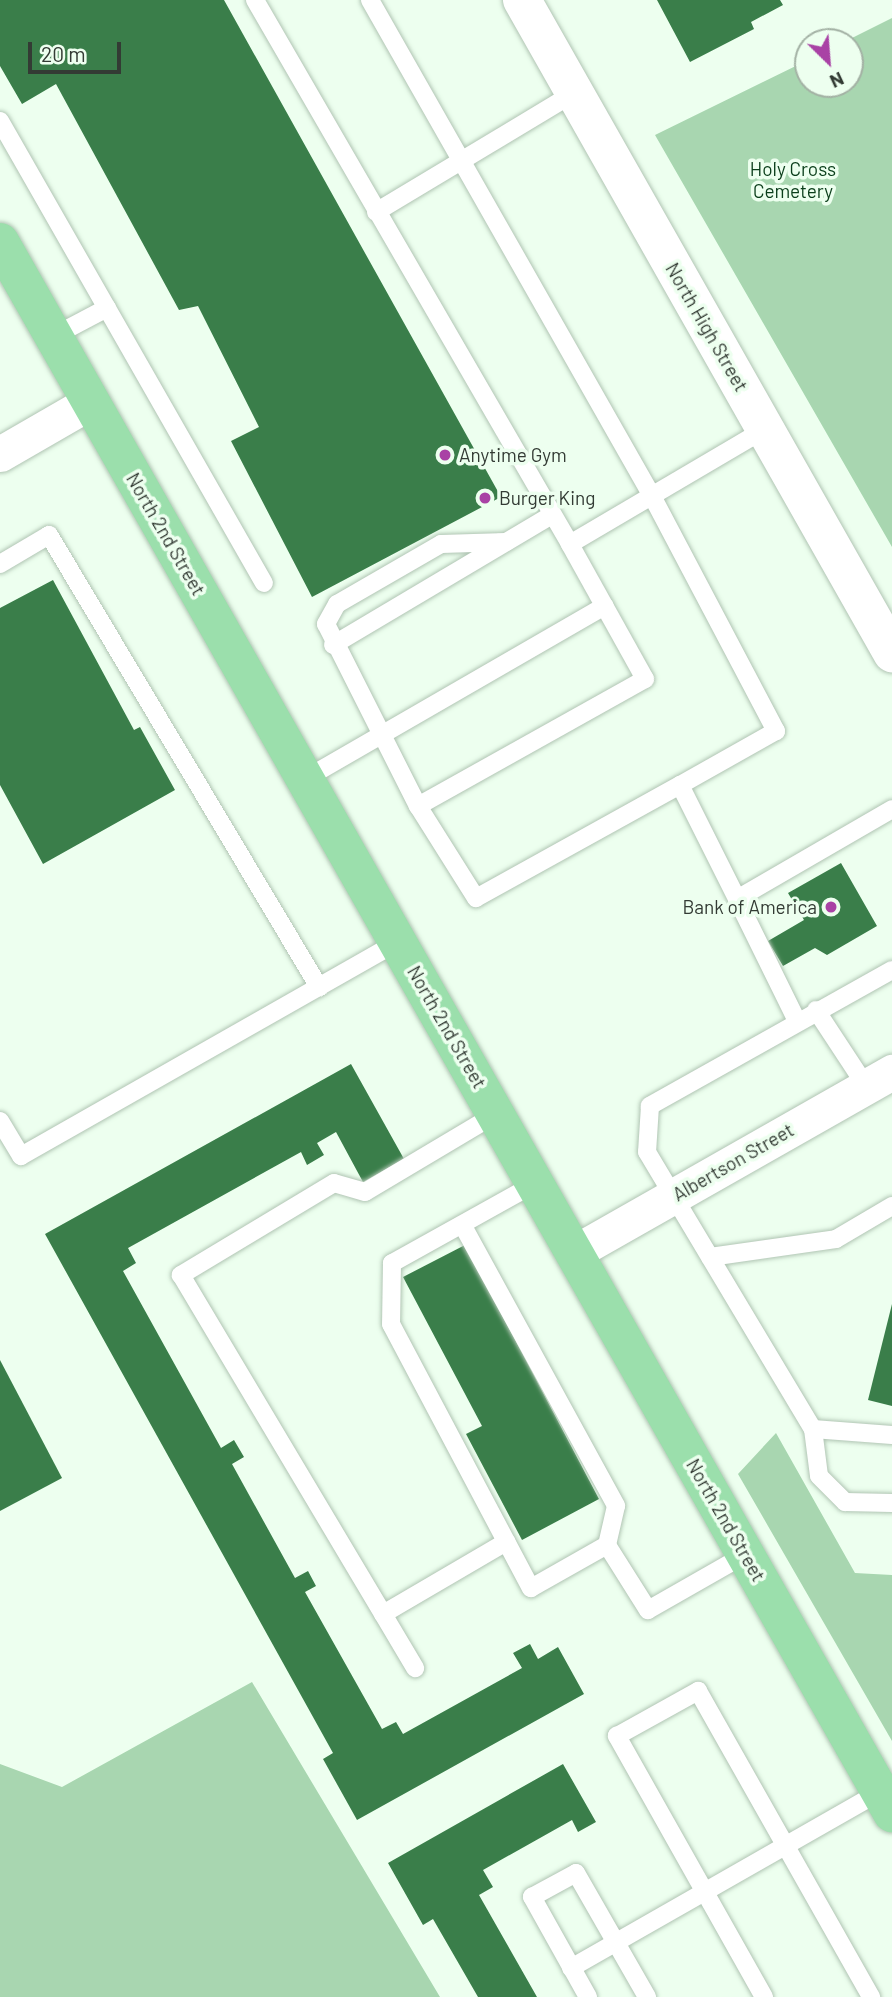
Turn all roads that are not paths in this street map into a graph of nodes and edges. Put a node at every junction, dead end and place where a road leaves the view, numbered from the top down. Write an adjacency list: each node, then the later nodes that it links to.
1 (255, 0): 7 (lane)
2 (370, 0): 6 (lane)
3 (522, 0): 4 (street, North High Street)
4 (574, 93): 6 (lane); 12 (street, North High Street)
5 (0, 121): 9 (lane)
6 (463, 163): 7 (lane); 14 (lane)
7 (376, 212): 15 (lane)
8 (0, 242): 10 (main road, North 2nd Street)
9 (107, 308): 10 (lane); 19 (lane)
10 (54, 336): 11 (main road, North 2nd Street)
11 (90, 401): 13 (street); 24 (main road, North 2nd Street)
12 (765, 429): 14 (lane); 22 (street, North High Street)
13 (0, 454)
14 (652, 496): 17 (lane); 25 (lane)
15 (550, 516): 16 (lane); 17 (lane)
16 (506, 542): 21 (lane); 21 (lane)
17 (570, 544): 20 (lane)
18 (0, 564): 31 (lane)
19 (264, 583)
20 (604, 607): 23 (lane); 26 (lane)
21 (333, 645): 23 (lane)
22 (892, 653)
23 (381, 737): 24 (lane); 26 (lane)
24 (305, 779): 29 (main road, North 2nd Street)
25 (680, 785): 26 (lane); 28 (lane)
26 (418, 807)
27 (892, 809): 28 (lane)
28 (737, 899): 33 (lane)
29 (398, 942): 31 (lane); 35 (main road, North 2nd Street)
30 (892, 970): 32 (lane)
31 (319, 987): 36 (lane)
32 (816, 1010): 33 (lane); 34 (lane)
33 (797, 1021): 38 (lane)
34 (879, 1079): 38 (street, Albertson Street)
35 (496, 1114): 37 (main road, North 2nd Street); 49 (lane)
36 (0, 1121)
37 (536, 1183): 40 (lane); 41 (main road, North 2nd Street)
38 (674, 1195): 41 (street, Albertson Street); 42 (lane)
39 (892, 1206): 42 (lane)
40 (463, 1226): 46 (lane); 47 (lane)
41 (575, 1252): 48 (main road, North 2nd Street)
42 (710, 1257): 43 (lane)
43 (813, 1429): 44 (lane); 45 (lane)
44 (892, 1435)
45 (892, 1503)
46 (506, 1542): 47 (lane); 49 (lane)
47 (607, 1545): 48 (lane)
48 (746, 1554): 51 (main road, North 2nd Street)
49 (383, 1614): 50 (lane)
50 (415, 1668)
51 (886, 1802): 52 (lane)
52 (786, 1845): 53 (lane); 53 (lane); 59 (lane)
53 (705, 1891): 54 (lane); 58 (lane)
54 (615, 1942): 55 (lane); 55 (lane); 57 (lane)
55 (572, 1968): 56 (lane)
56 (588, 1997)
57 (648, 1997)
58 (764, 1997)
59 (871, 1997)

